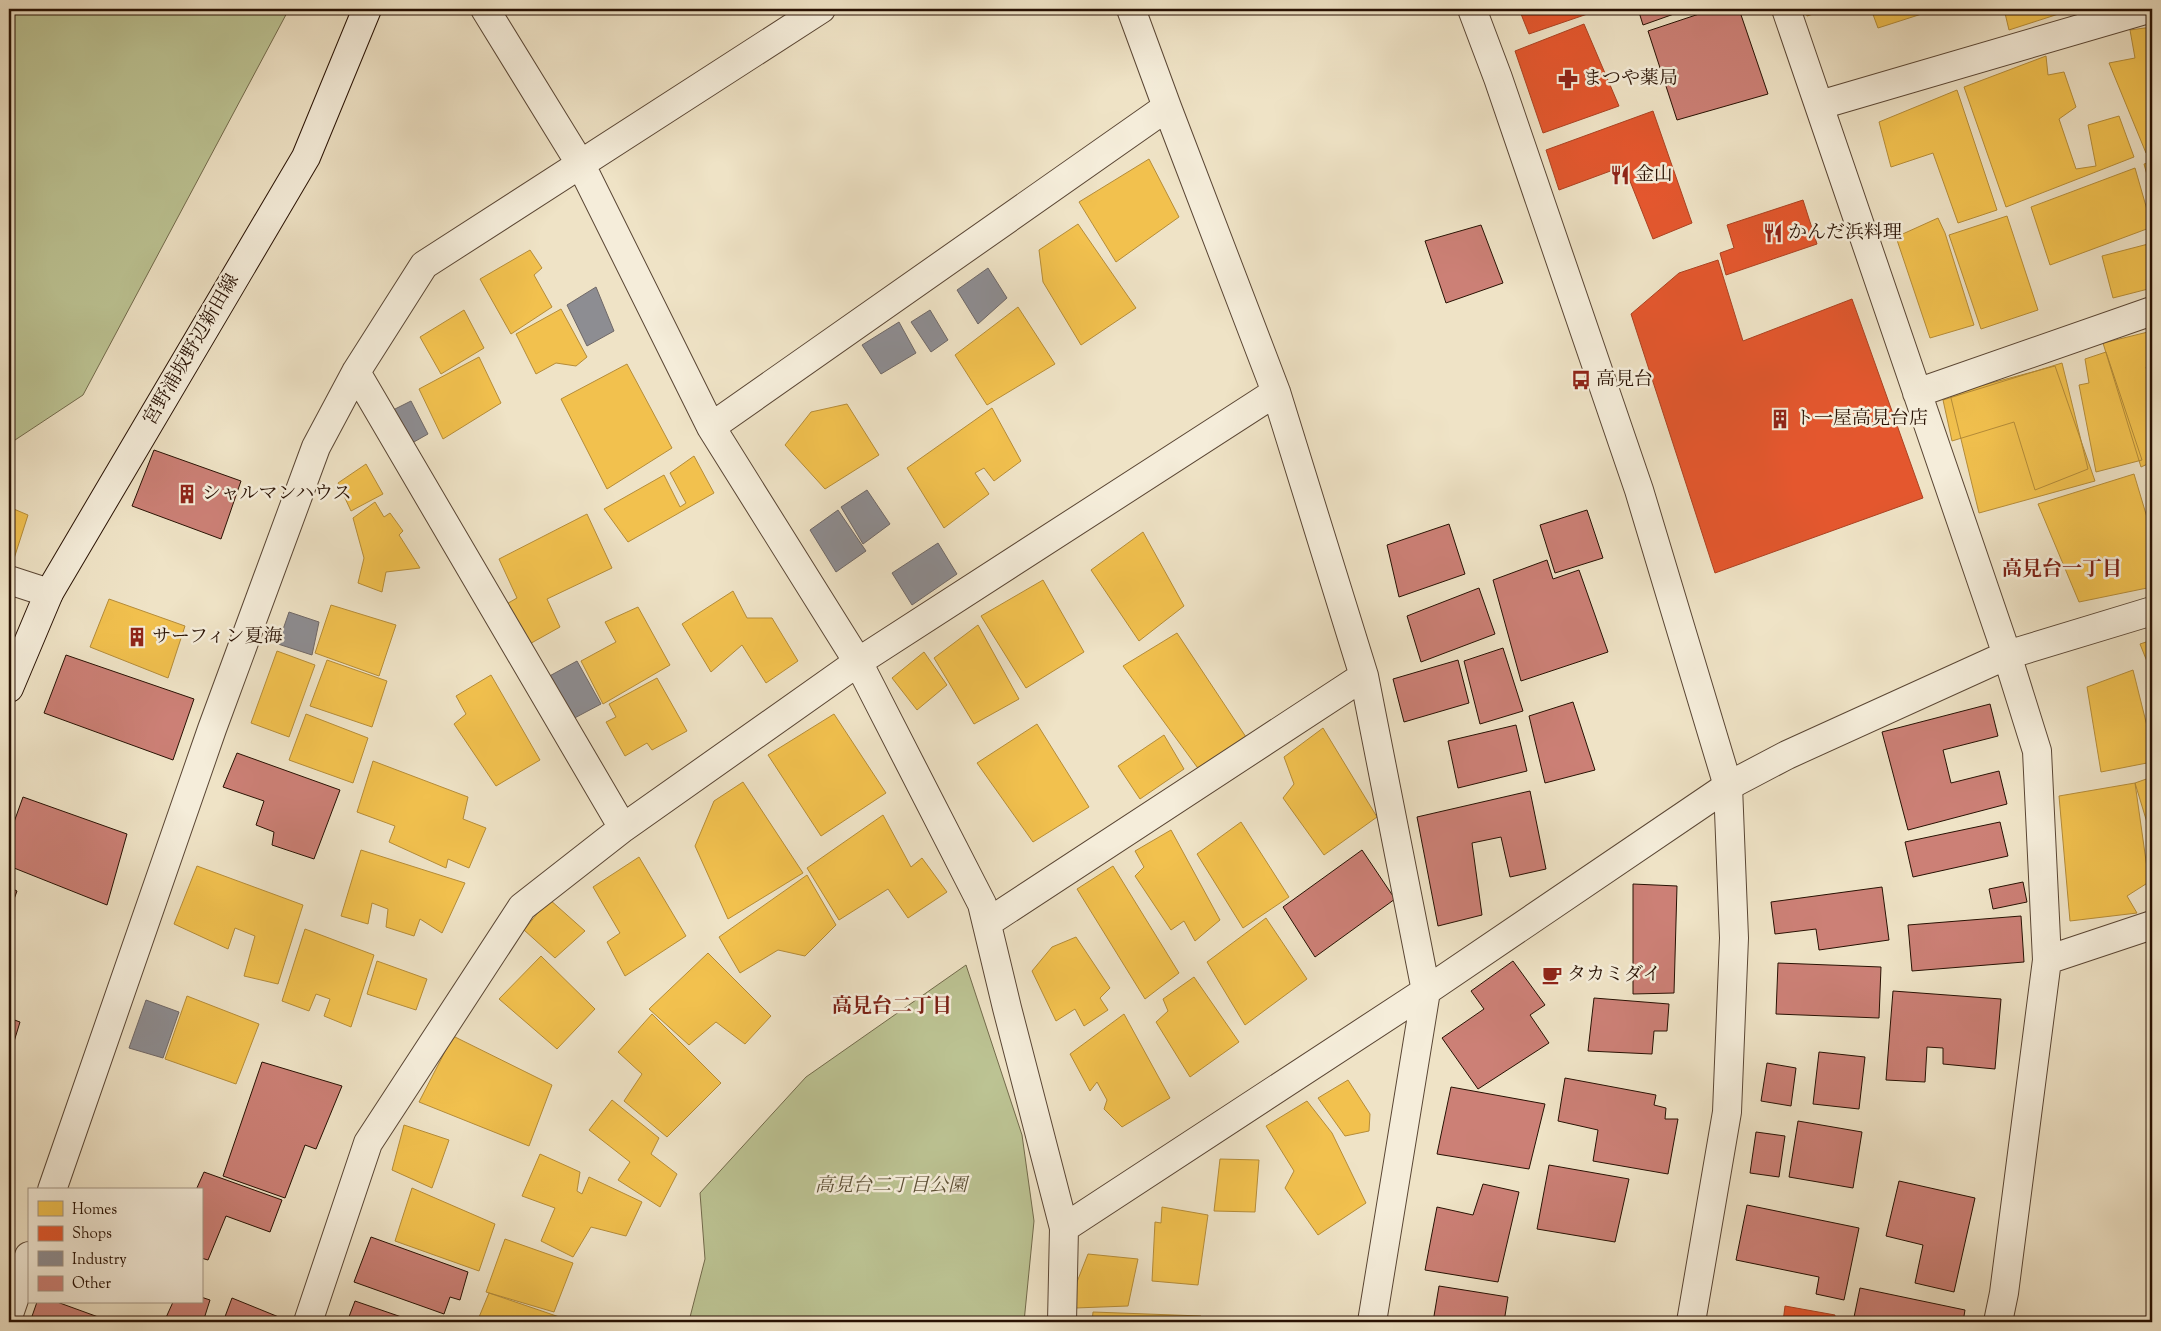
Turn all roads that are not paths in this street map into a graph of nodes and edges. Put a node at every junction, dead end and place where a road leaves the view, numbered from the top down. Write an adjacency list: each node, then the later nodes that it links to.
1 (367, 9): 17 (street, 宮野浦坂野辺新田線)
2 (484, 9): 10 (street)
3 (821, 9): 10 (street)
4 (1131, 9): 9 (street)
5 (1472, 9): 23 (street)
6 (1786, 9): 8 (street)
7 (2148, 9): 8 (street)
8 (1820, 105): 14 (street)
9 (1167, 107): 13 (street); 15 (street)
10 (581, 165): 12 (street); 15 (street)
11 (2152, 311): 14 (street)
12 (356, 372): 24 (street); 29 (street)
13 (1276, 392): 20 (street); 21 (street)
14 (1917, 393): 19 (street)
15 (711, 427): 20 (street)
16 (9, 580): 17 (street)
17 (49, 593): 22 (street, 宮野浦坂野辺新田線)
18 (2152, 611): 19 (street)
19 (2007, 655): 23 (street); 27 (street)
20 (858, 662): 24 (street); 25 (street)
21 (1364, 676): 25 (street); 28 (street)
22 (9, 688)
23 (1728, 786): 28 (street); 36 (street)
24 (623, 828): 33 (street)
25 (987, 923): 30 (street)
26 (2152, 925): 27 (street)
27 (2047, 960): 37 (street)
28 (1426, 991): 30 (street); 35 (street)
29 (53, 1188)
30 (1064, 1228): 34 (street)
31 (28, 1259): 32 (street)
32 (9, 1314)
33 (308, 1322)
34 (1062, 1322)
35 (1372, 1322)
36 (1691, 1322)
37 (1998, 1322)

